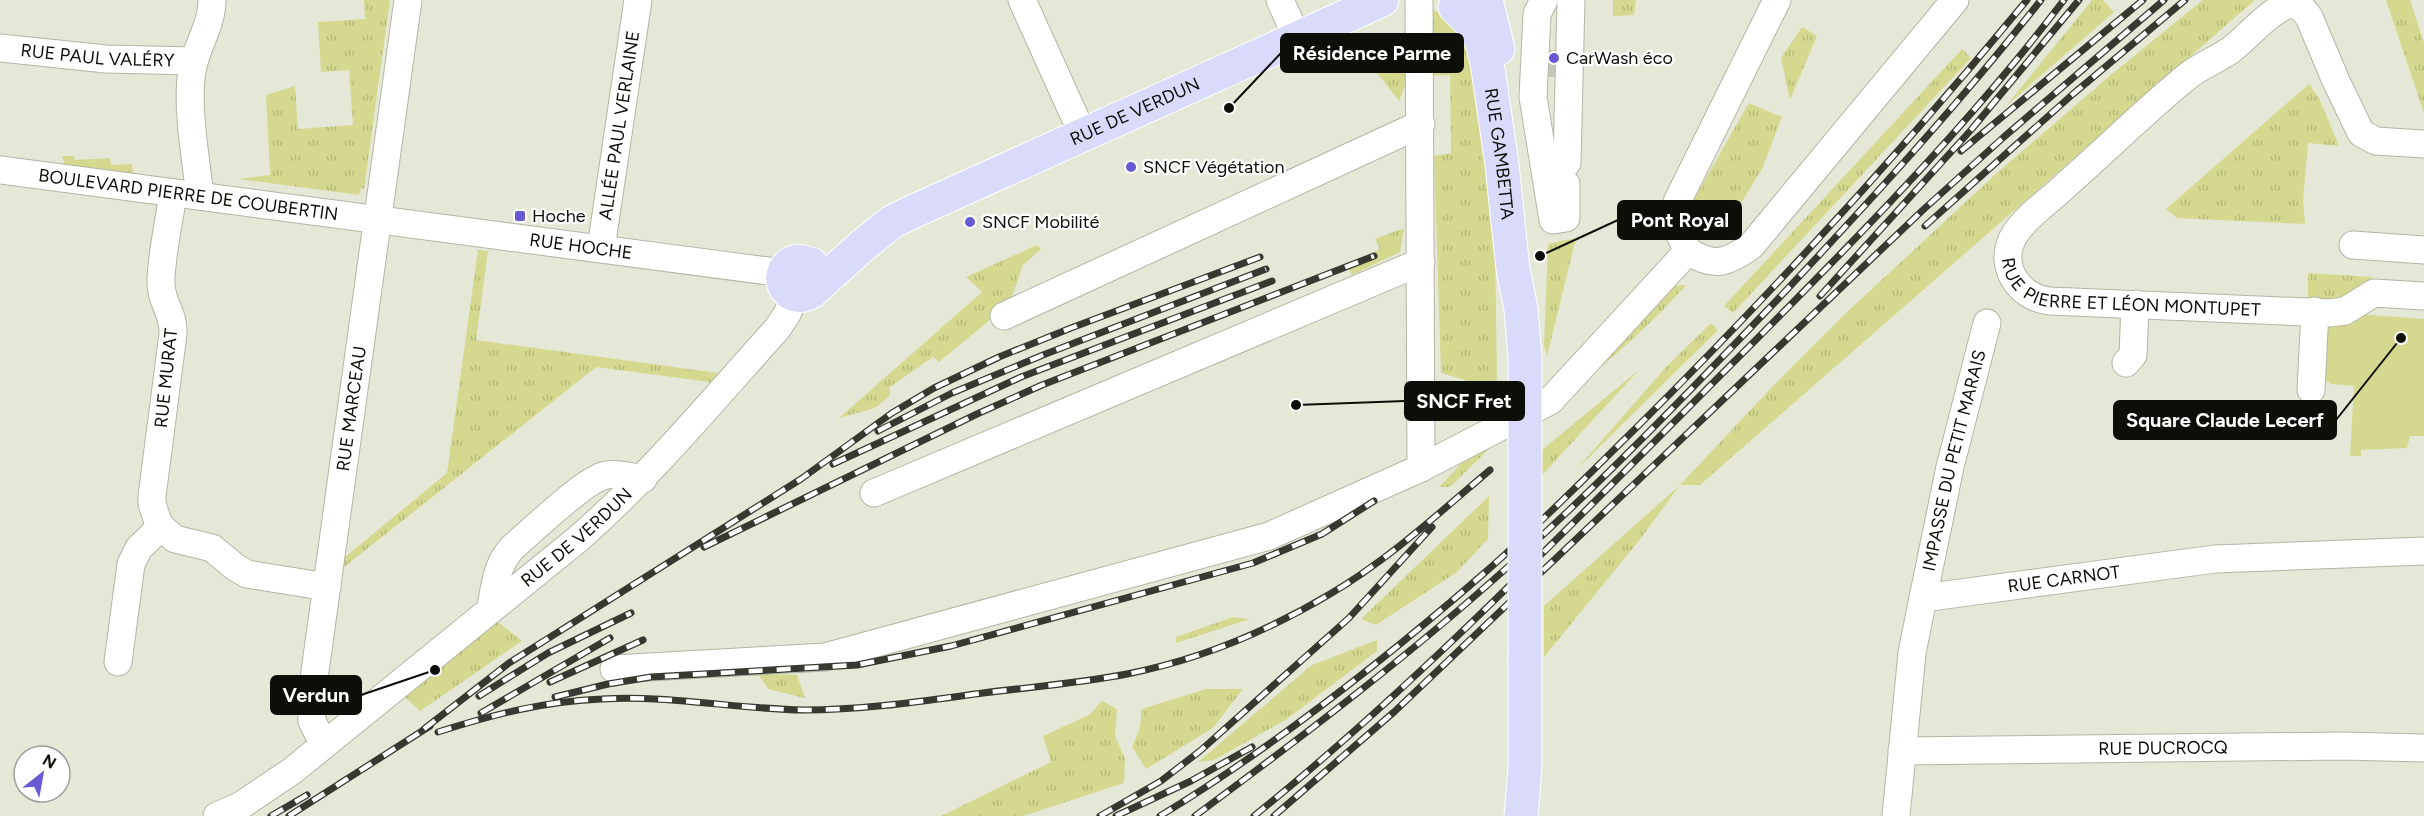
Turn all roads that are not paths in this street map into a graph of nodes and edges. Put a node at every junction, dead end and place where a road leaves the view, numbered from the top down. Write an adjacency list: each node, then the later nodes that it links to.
1 (212, 0): 15 (street)
2 (408, 0): 22 (street, RUE MARCEAU)
3 (638, 0): 24 (street, ALLÉE PAUL VERLAINE)
4 (1022, 0): 17 (street)
5 (1280, 0): 13 (street)
6 (1486, 0): 31 (main road, RUE GAMBETTA)
7 (1544, 0): 8 (street)
8 (1571, 0)
9 (1777, 0): 26 (street)
10 (1955, 0): 26 (street)
11 (1383, 1): 13 (main road, RUE DE VERDUN)
12 (1446, 2): 16 (street); 31 (main road, RUE GAMBETTA)
13 (1298, 38): 17 (main road, RUE DE VERDUN)
14 (0, 48): 15 (street, RUE PAUL VALÉRY)
15 (194, 61): 21 (street)
16 (1421, 124): 27 (street); 33 (street)
17 (1083, 135): 28 (main road, RUE DE VERDUN)
18 (2424, 144): 30 (street, RUE PIERRE ET LÉON MONTUPET)
19 (0, 170): 20 (street, BOULEVARD PIERRE DE COUBERTIN)
20 (173, 193): 21 (street, BOULEVARD PIERRE DE COUBERTIN); 40 (street, RUE MURAT)
21 (200, 196): 22 (street, BOULEVARD PIERRE DE COUBERTIN)
22 (379, 218): 24 (street, RUE HOCHE); 42 (street, RUE MARCEAU)
23 (2353, 245): 25 (street)
24 (601, 248): 28 (street, RUE HOCHE)
25 (2424, 250)
26 (1688, 251): 37 (street)
27 (1421, 262): 37 (street); 39 (street)
28 (798, 279): 38 (street, RUE DE VERDUN)
29 (2424, 296): 32 (street, RUE PIERRE ET LÉON MONTUPET)
30 (2135, 304): 32 (street, RUE PIERRE ET LÉON MONTUPET); 35 (street)
31 (1521, 309): 51 (main road, RUE GAMBETTA, bridge)
32 (2315, 311): 36 (street)
33 (1004, 316)
34 (1987, 323): 43 (street, IMPASSE DU PETIT MARAIS)
35 (2126, 363)
36 (2312, 390)
37 (1421, 468): 46 (street)
38 (643, 479): 44 (street, RUE DE VERDUN); 44 (street)
39 (874, 493)
40 (161, 527): 42 (street); 45 (street)
41 (2424, 550): 43 (street, RUE CARNOT)
42 (327, 587): 47 (street, RUE MARCEAU)
43 (1923, 598): 49 (street)
44 (490, 610): 47 (street, RUE DE VERDUN)
45 (118, 662)
46 (614, 669)
47 (324, 745): 50 (street)
48 (2424, 748): 49 (street, RUE DUCROCQ)
49 (1902, 751): 52 (street)
50 (217, 816)
51 (1521, 816)
52 (1896, 816)

